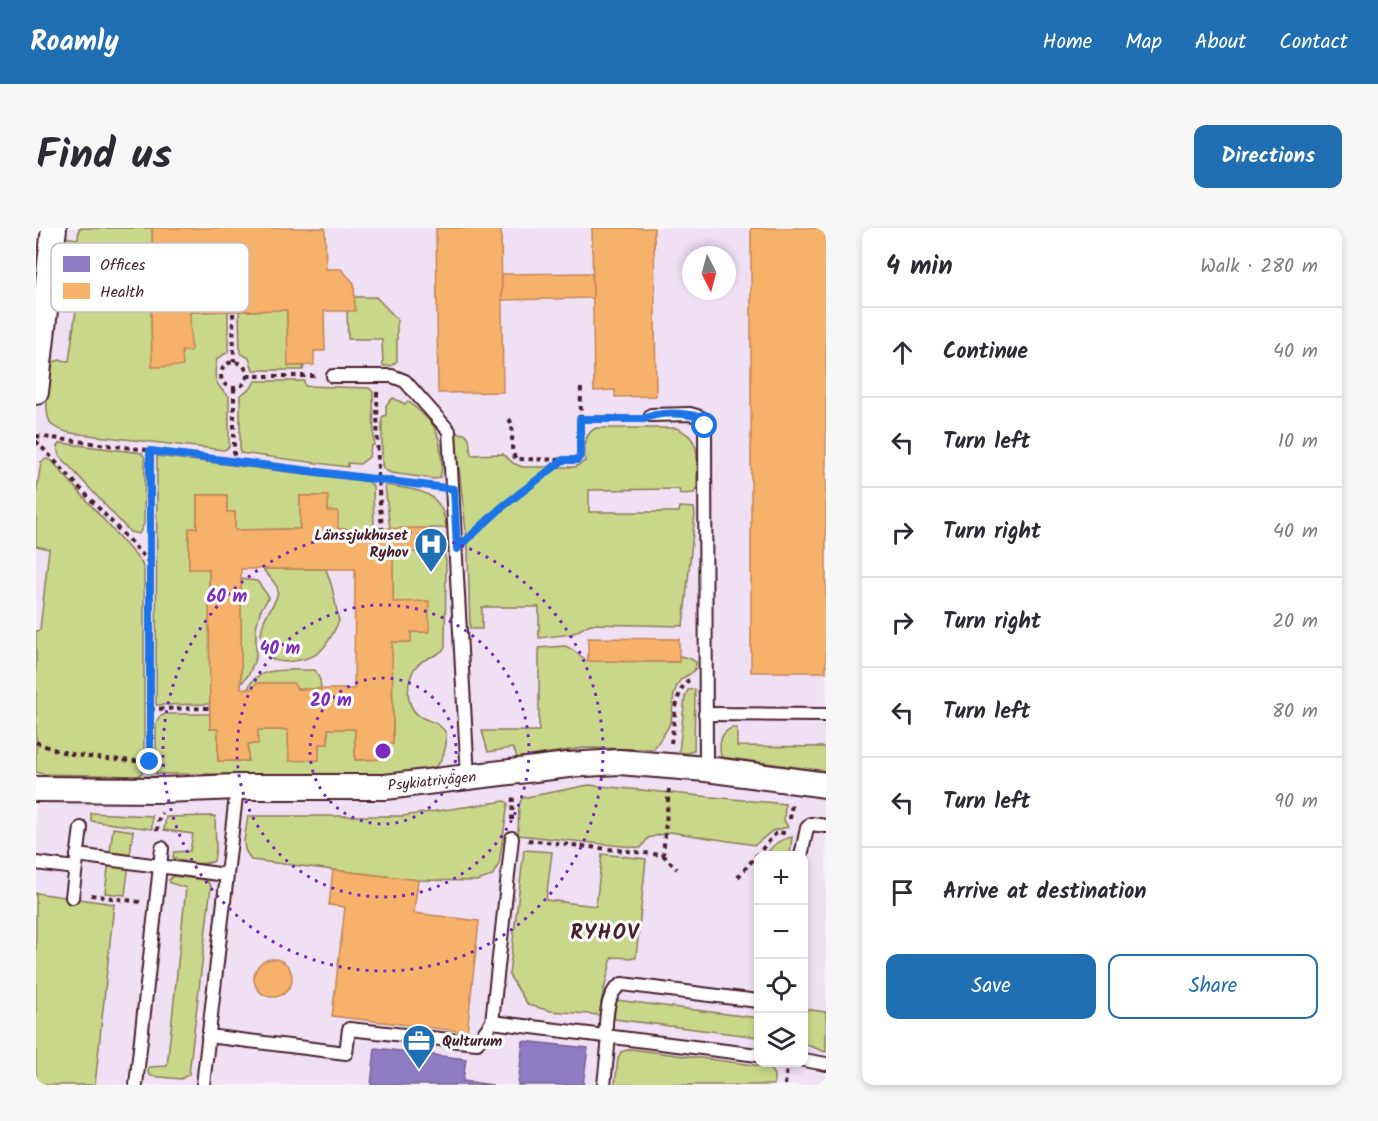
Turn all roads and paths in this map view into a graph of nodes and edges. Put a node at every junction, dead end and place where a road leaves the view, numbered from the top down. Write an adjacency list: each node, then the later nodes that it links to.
1 (54, 228): 2 (street)
2 (52, 243)
3 (51, 255): 11 (street)
4 (233, 313): 5 (path)
5 (234, 362): 6 (path); 10 (path)
6 (247, 376): 7 (path); 10 (path)
7 (333, 376): 8 (lane)
8 (377, 376): 19 (path); 20 (lane)
9 (581, 384): 14 (path)
10 (234, 388): 18 (path)
11 (36, 392)
12 (651, 415): 14 (path); 24 (lane)
13 (509, 419): 17 (path)
14 (580, 419): 17 (path)
15 (36, 438): 16 (path); 23 (path)
16 (150, 451): 18 (path); 23 (path)
17 (563, 460): 22 (path)
18 (234, 462): 19 (path)
19 (378, 479): 20 (path); 21 (path)
20 (454, 489): 22 (lane)
21 (381, 529)
22 (457, 549): 32 (lane)
23 (150, 563): 26 (path)
24 (705, 678): 27 (lane); 31 (path)
25 (210, 708): 26 (path)
26 (150, 709): 29 (path)
27 (705, 714): 28 (lane); 30 (lane)
28 (826, 715)
29 (150, 762)
30 (706, 769): 31 (street, Psykiatrivägen); 33 (street, Psykiatrivägen)
31 (668, 775): 32 (street, Psykiatrivägen); 43 (path)
32 (468, 778): 34 (street, Psykiatrivägen)
33 (826, 784)
34 (237, 786): 35 (street, Psykiatrivägen); 48 (lane)
35 (36, 789)
36 (826, 826): 38 (lane)
37 (81, 828): 42 (lane)
38 (804, 836): 41 (lane); 49 (path)
39 (512, 838): 43 (path); 53 (lane)
40 (162, 848): 45 (lane)
41 (802, 851)
42 (77, 855): 45 (lane); 46 (lane)
43 (663, 855): 47 (path)
44 (36, 863): 46 (lane)
45 (160, 866): 48 (lane); 51 (lane)
46 (75, 868): 50 (lane)
47 (677, 869)
48 (226, 875): 54 (lane)
49 (738, 877)
50 (72, 895): 51 (path)
51 (156, 904): 60 (lane)
52 (754, 1000): 55 (lane)
53 (492, 1022): 54 (lane); 55 (lane)
54 (208, 1036): 61 (lane)
55 (607, 1037): 56 (lane); 62 (lane)
56 (754, 1053)
57 (808, 1061): 58 (lane)
58 (826, 1064)
59 (787, 1067): 63 (path)
60 (136, 1085)
61 (202, 1085)
62 (604, 1085)
63 (785, 1085)

